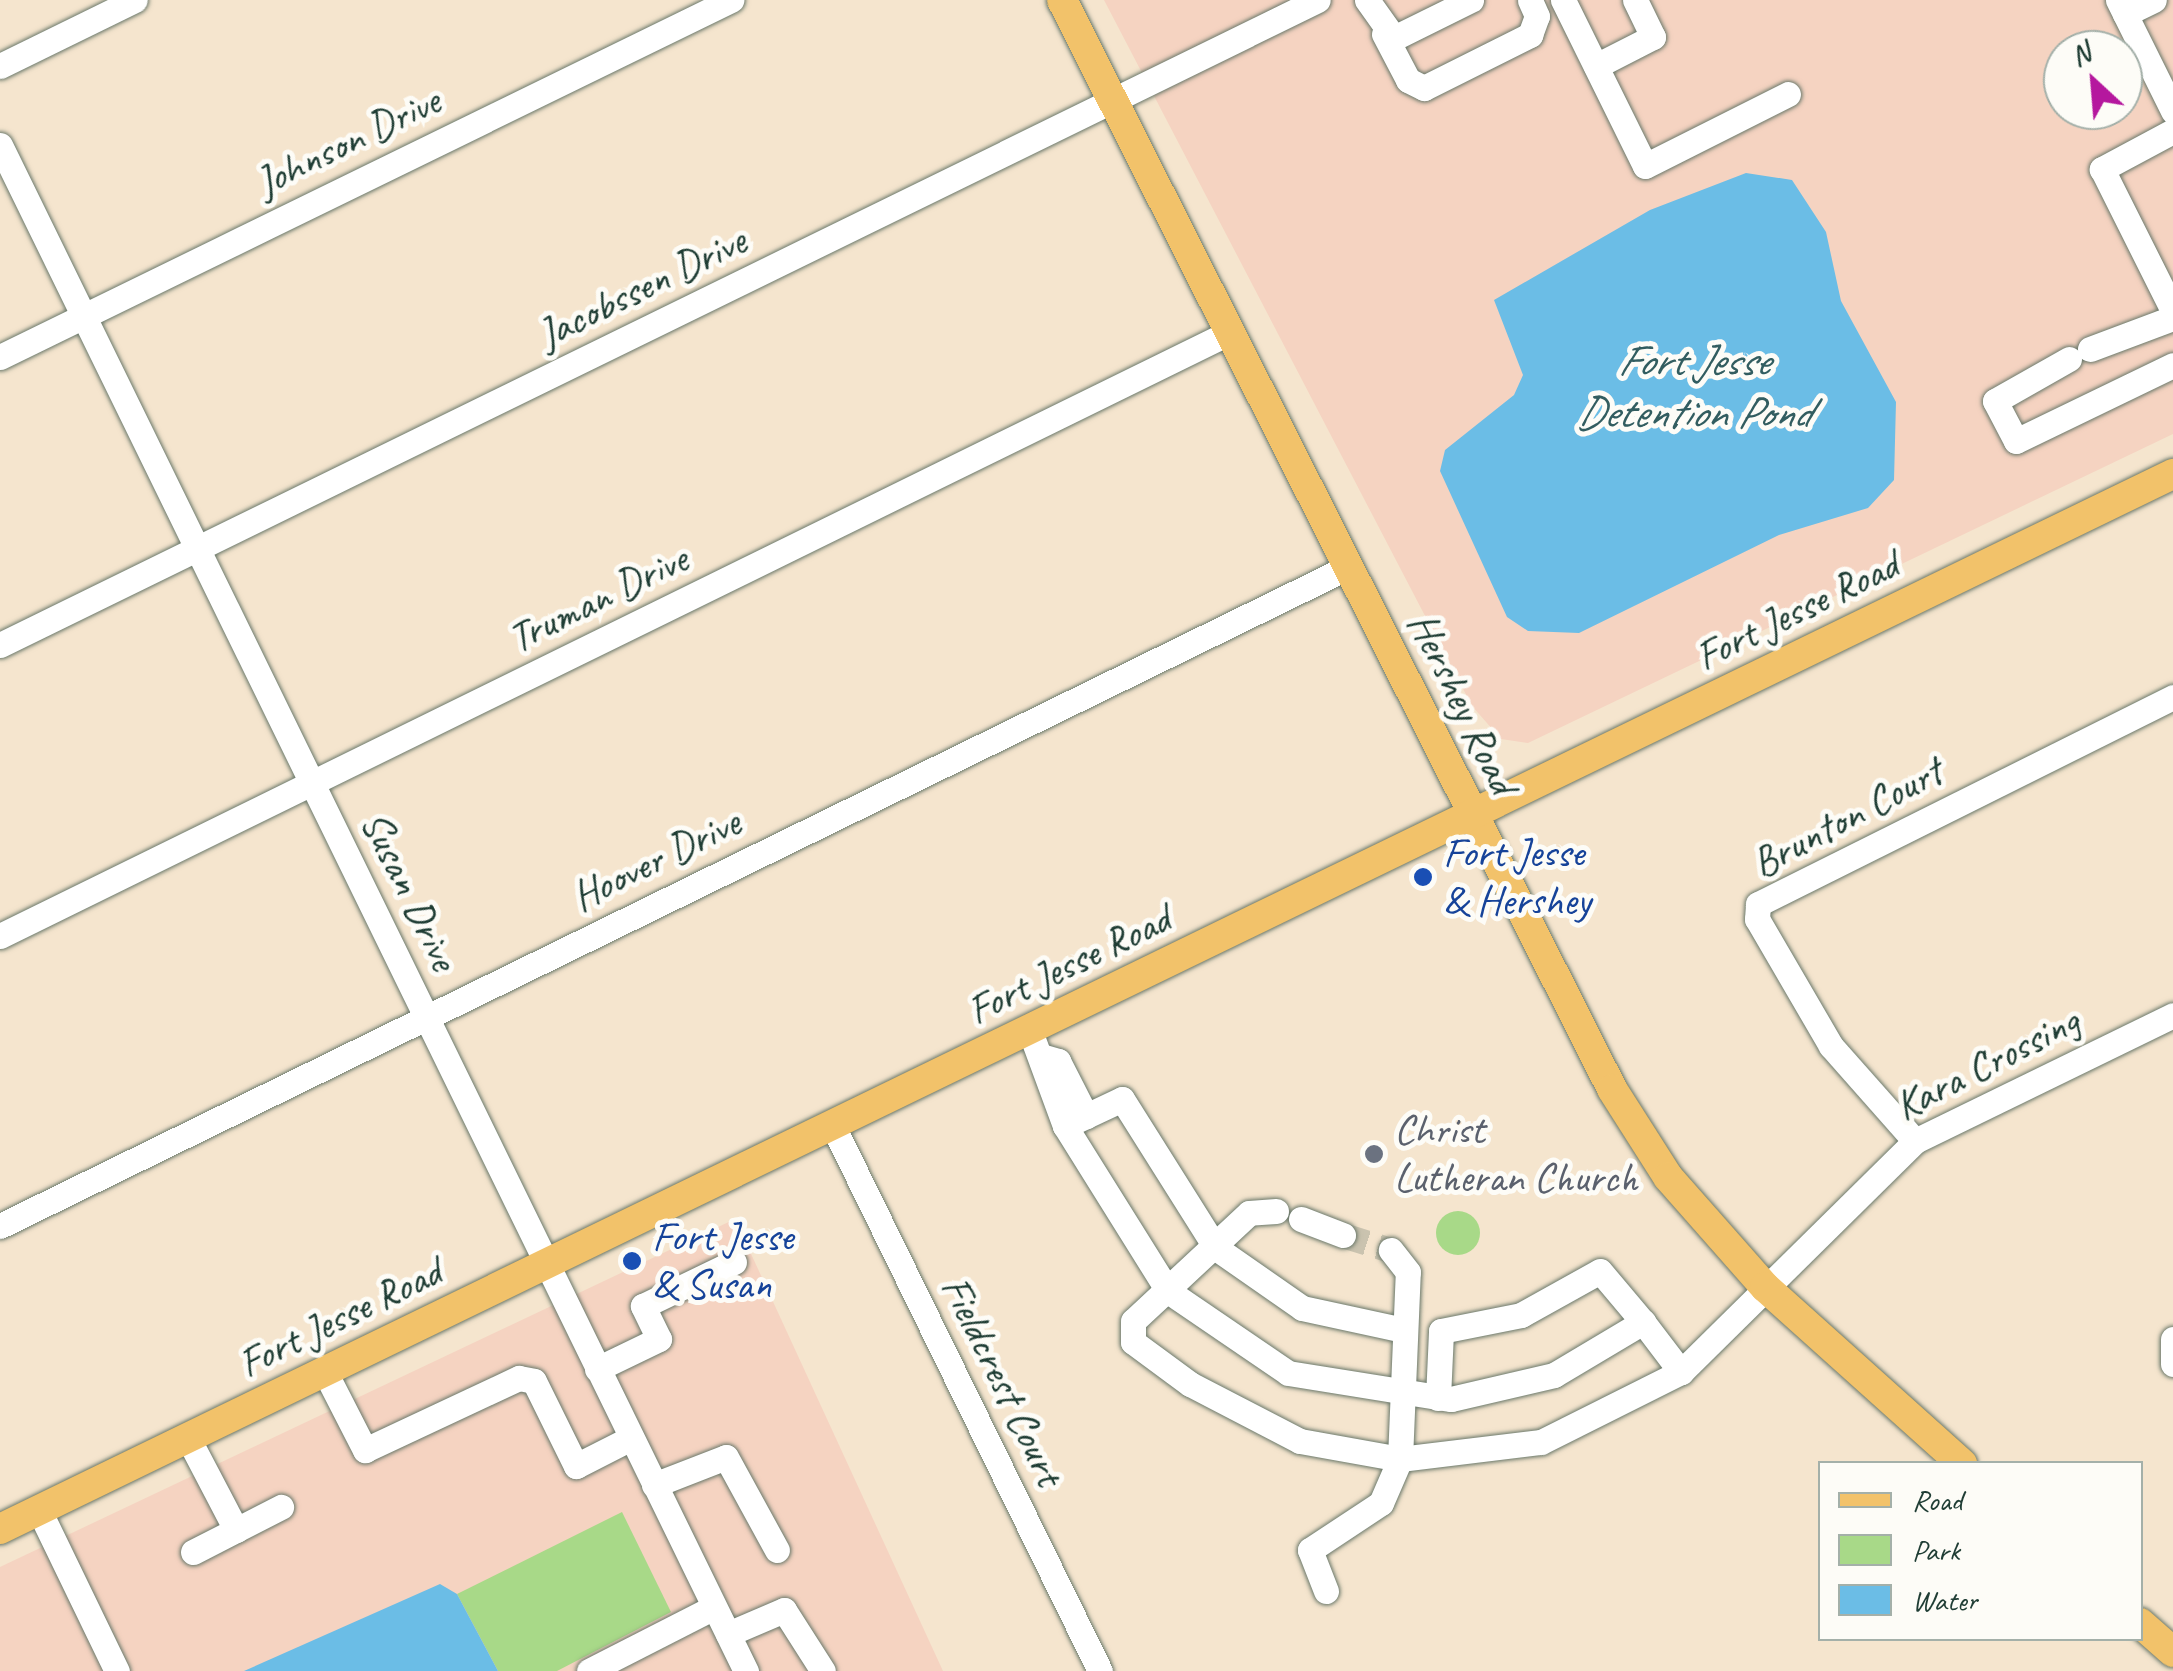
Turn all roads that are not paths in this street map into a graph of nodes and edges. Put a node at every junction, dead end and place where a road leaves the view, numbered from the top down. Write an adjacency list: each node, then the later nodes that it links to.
1 (136, 0): 14 (street)
2 (732, 0): 22 (street, Johnson Drive)
3 (1062, 0): 17 (main road, Hershey Road)
4 (1318, 0): 12 (street, Jacobssen Drive)
5 (1368, 0): 13 (street)
6 (1471, 0): 13 (street)
7 (1530, 0): 13 (street)
8 (1564, 0): 15 (street)
9 (1635, 0): 15 (street)
10 (2154, 0): 11 (street)
11 (2121, 7): 18 (street)
12 (1268, 11): 17 (street, Jacobssen Drive)
13 (1384, 34)
14 (0, 66)
15 (1596, 66): 16 (street)
16 (1788, 94)
17 (1114, 100): 23 (main road, Hershey Road); 27 (street, Jacobssen Drive)
18 (2173, 111)
19 (2173, 131): 21 (street)
20 (0, 145): 22 (street, Susan Drive)
21 (2172, 314): 25 (street)
22 (84, 316): 24 (street, Johnson Drive); 27 (street, Susan Drive)
23 (1230, 332): 28 (main road, Hershey Road); 31 (street, Truman Drive)
24 (0, 356)
25 (2173, 365)
26 (2173, 474): 32 (main road, Fort Jesse Road)
27 (198, 548): 29 (street, Jacobssen Drive); 31 (street, Susan Drive)
28 (1348, 567): 32 (main road, Hershey Road); 35 (street, Hoover Drive)
29 (0, 644)
30 (2173, 697): 39 (street, Brunton Court)
31 (312, 784): 33 (street, Truman Drive); 35 (street, Susan Drive)
32 (1472, 819): 36 (main road, Fort Jesse Road); 46 (main road, Hershey Road)
33 (0, 936)
34 (2173, 1014): 39 (street, Kara Crossing)
35 (426, 1016): 40 (street, Hoover Drive); 45 (street, Susan Drive)
36 (1036, 1044): 37 (street); 38 (main road, Fort Jesse Road)
37 (1076, 1121): 42 (street); 47 (street)
38 (833, 1126): 45 (main road, Fort Jesse Road); 77 (street, Fieldcrest Court)
39 (1914, 1141): 46 (street, Kara Crossing)
40 (0, 1226)
41 (1344, 1235): 42 (street)
42 (1216, 1248): 47 (street); 49 (street)
43 (1391, 1250): 49 (street)
44 (734, 1262): 52 (street)
45 (546, 1265): 52 (street, Susan Drive); 53 (main road, Fort Jesse Road)
46 (1765, 1287): 54 (street, Kara Crossing); 60 (main road, Hershey Road)
47 (1168, 1291): 55 (street); 59 (street, Kara Crossing)
48 (1643, 1322): 54 (street); 56 (street); 56 (street)
49 (1404, 1330): 55 (street)
50 (2173, 1339): 51 (street)
51 (2173, 1364)
52 (597, 1369): 58 (street, Susan Drive)
53 (325, 1372): 57 (main road, Fort Jesse Road); 58 (street)
54 (1681, 1372): 59 (street, Kara Crossing)
55 (1400, 1395): 56 (street); 59 (street)
56 (1438, 1398)
57 (188, 1438): 63 (main road, Fort Jesse Road); 65 (street)
58 (631, 1438): 61 (street, Susan Drive)
59 (1400, 1459): 68 (street)
60 (1959, 1461)
61 (654, 1485): 66 (street); 69 (street, Susan Drive)
62 (281, 1508): 65 (street)
63 (39, 1510): 64 (main road, Fort Jesse Road); 73 (street)
64 (0, 1529)
65 (236, 1530): 67 (street)
66 (776, 1550)
67 (193, 1552)
68 (1326, 1591)
69 (714, 1607): 71 (street, Susan Drive); 74 (street)
70 (2143, 1626): 72 (main road)
71 (728, 1634): 75 (street, Susan Drive); 76 (street)
72 (2173, 1652)
73 (117, 1671)
74 (588, 1671)
75 (746, 1671)
76 (824, 1671)
77 (1100, 1671)

